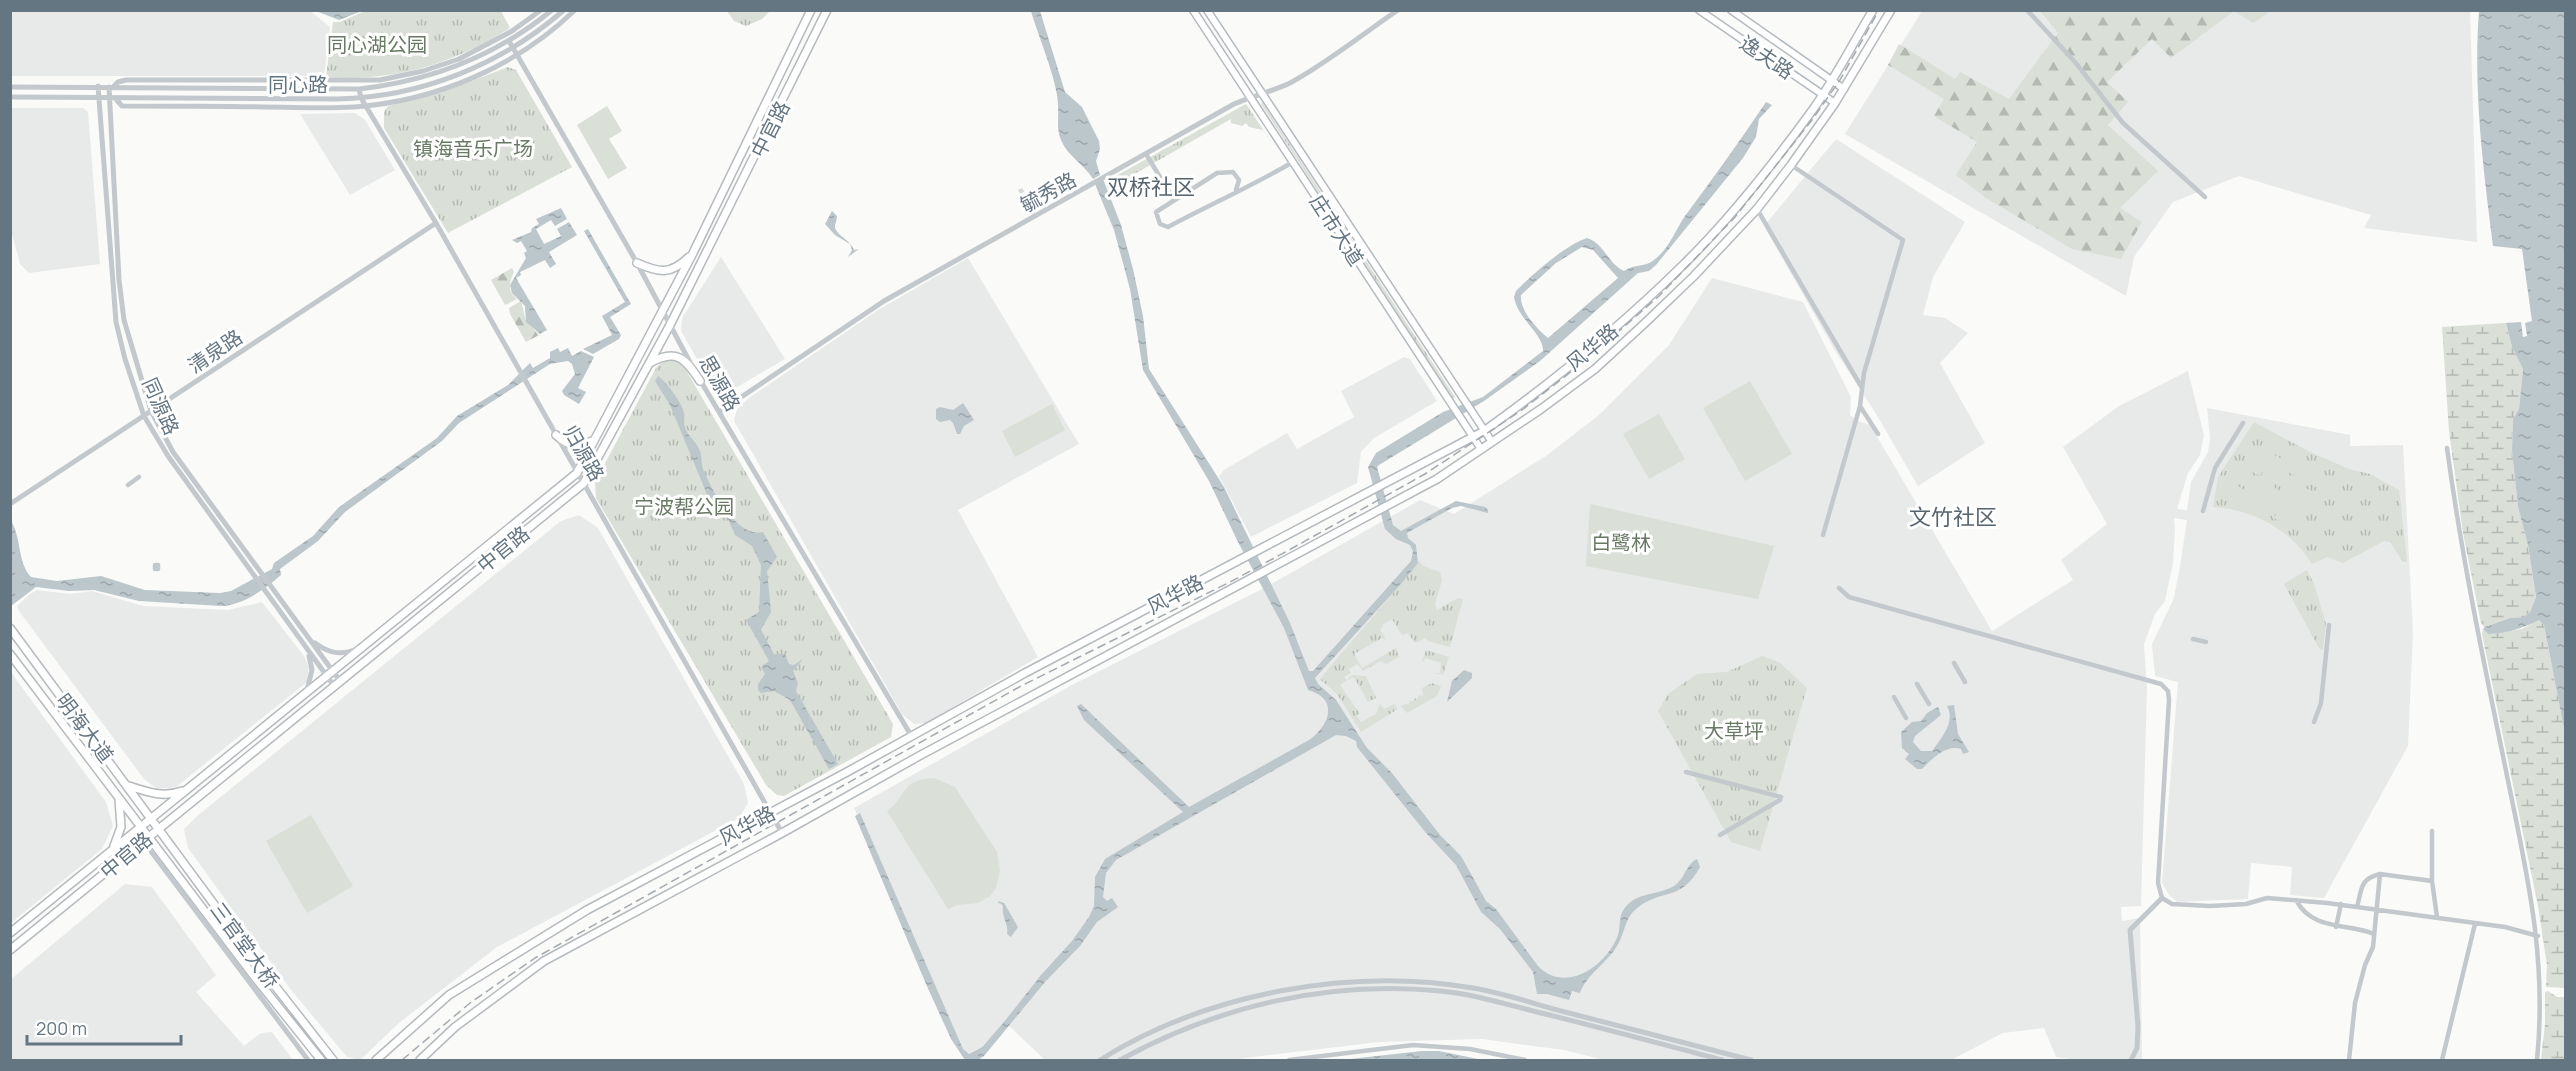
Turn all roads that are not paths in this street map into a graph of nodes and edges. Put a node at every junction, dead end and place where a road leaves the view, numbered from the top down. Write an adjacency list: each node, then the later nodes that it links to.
1 (541, 10): 21 (street)
2 (552, 10): 15 (street, 同心路)
3 (564, 10): 16 (street, 同心路)
4 (575, 10): 17 (street)
5 (811, 10): 43 (main road, 中官路)
6 (827, 10): 46 (main road, 中官路)
7 (1193, 10): 27 (main road, 庄市大道)
8 (1207, 10): 25 (main road, 庄市大道)
9 (1398, 10): 25 (street, 毓秀路)
10 (1700, 10): 24 (main road, 逸夫路)
11 (1731, 10): 18 (main road, 逸夫路)
12 (1873, 10): 18 (main road, 风华路)
13 (1891, 10): 23 (main road, 风华路)
14 (2027, 10): 37 (street)
15 (509, 41): 16 (street, 思源路); 22 (street, 同心路)
16 (513, 48): 17 (street, 思源路); 30 (street, 同心路)
17 (517, 55): 32 (street); 44 (street, 思源路)
18 (1831, 80): 23 (main road, 逸夫路); 24 (main road, 风华路)
19 (10, 87): 20 (street, 同心路)
20 (98, 87): 21 (street, 同心路); 28 (street, 同源路)
21 (111, 87): 22 (street, 同心路); 29 (street, 同源路)
22 (359, 89): 30 (street, 归源路)
23 (1844, 89): 31 (main road, 风华路)
24 (1822, 94): 31 (main road, 逸夫路); 55 (main road, 风华路)
25 (1261, 96): 27 (street, 毓秀路); 55 (main road, 庄市大道)
26 (10, 97): 28 (street, 同心路)
27 (1249, 97): 33 (street, 毓秀路); 34 (main road, 庄市大道)
28 (99, 98): 29 (street, 同心路); 53 (street, 同源路)
29 (112, 98): 30 (street, 同心路); 32 (street); 51 (street, 同源路)
30 (361, 98): 32 (street, 归源路)
31 (1835, 103): 35 (main road, 风华路)
32 (365, 106): 42 (street, 归源路)
33 (1146, 154): 39 (street); 41 (street, 毓秀路)
34 (1293, 162): 36 (street); 58 (main road, 庄市大道)
35 (1791, 165): 40 (main road, 风华路); 49 (street)
36 (1236, 190): 39 (street); 39 (street)
37 (2205, 197)
38 (1026, 200): 41 (street)
39 (1174, 200)
40 (1756, 209): 49 (street); 60 (main road, 风华路)
41 (1035, 216): 52 (street, 毓秀路)
42 (436, 223): 51 (street, 清泉路); 57 (street, 归源路)
43 (693, 253): 44 (main road); 45 (main road, 中官路)
44 (637, 263): 45 (street, 思源路)
45 (662, 310): 46 (street, 思源路); 59 (main road, 中官路)
46 (670, 325): 47 (main road, 中官路); 48 (street, 思源路)
47 (648, 365): 48 (main road); 65 (main road, 中官路)
48 (700, 381): 52 (street, 思源路)
49 (1862, 388): 50 (street)
50 (1860, 406): 56 (street); 69 (street)
51 (151, 411): 53 (street, 清泉路); 73 (street, 同源路)
52 (719, 412): 89 (street, 思源路)
53 (144, 416): 67 (street, 清泉路); 76 (street, 同源路)
54 (2243, 423): 68 (street)
55 (1484, 431): 58 (main road, 风华路); 60 (main road, 庄市大道)
56 (1878, 434)
57 (556, 435): 59 (main road); 63 (street, 归源路)
58 (1473, 438): 62 (main road, 庄市大道); 89 (main road, 风华路)
59 (592, 441): 63 (main road, 中官路)
60 (1492, 442): 62 (main road, 风华路)
61 (2447, 448): 115 (street)
62 (1481, 449): 99 (main road, 风华路)
63 (577, 473): 65 (street, 归源路); 77 (main road, 中官路)
64 (139, 477): 66 (street)
65 (584, 483): 82 (main road, 中官路); 94 (street, 归源路)
66 (128, 485)
67 (11, 504)
68 (2203, 511)
69 (1823, 535)
70 (1839, 588): 105 (street)
71 (2329, 625): 88 (street)
72 (10, 628): 91 (main road, 明海大道)
73 (310, 639): 77 (street); 80 (street, 同源路)
74 (2193, 639): 75 (street)
75 (2206, 642)
76 (304, 644): 80 (street, 同源路); 84 (street)
77 (365, 644): 80 (main road, 中官路)
78 (10, 654): 93 (main road, 明海大道)
79 (1954, 663): 81 (street)
80 (330, 674): 82 (street, 同源路); 84 (main road, 中官路)
81 (1965, 682)
82 (337, 684): 97 (main road, 中官路)
83 (1917, 684): 86 (street)
84 (305, 694): 92 (main road, 中官路)
85 (1894, 697): 87 (street)
86 (1929, 704)
87 (1906, 718)
88 (2314, 722)
89 (912, 737): 94 (main road, 风华路)
90 (1686, 772): 100 (street)
91 (128, 785): 92 (main road); 95 (main road, 明海大道)
92 (187, 789): 95 (main road, 中官路)
93 (118, 796): 96 (main road, 明海大道); 102 (main road)
94 (771, 813): 99 (street, 归源路); 120 (main road, 风华路)
95 (152, 818): 96 (main road, 中官路); 97 (main road, 明海大道)
96 (141, 826): 101 (main road, 明海大道); 102 (main road, 中官路)
97 (159, 827): 101 (main road, 中官路); 119 (main road, 三官堂大桥)
98 (2433, 831): 104 (street)
99 (782, 833): 121 (main road, 风华路)
100 (1720, 835)
101 (149, 836): 116 (main road, 中官路); 117 (street); 118 (main road, 三官堂大桥)
102 (111, 851): 113 (main road, 中官路)
103 (2380, 874): 104 (street); 108 (street); 109 (street)
104 (2432, 881): 110 (street)
105 (2162, 898): 106 (street); 128 (street)
106 (2296, 900): 107 (street); 112 (street)
107 (2341, 904): 108 (street); 112 (street)
108 (2357, 907): 109 (street)
109 (2378, 909): 110 (street); 114 (street)
110 (2437, 917): 111 (street)
111 (2475, 924): 115 (street); 130 (street)
112 (2336, 927): 114 (street)
113 (10, 933)
114 (2374, 934): 129 (street)
115 (2538, 936): 131 (street)
116 (10, 950)
117 (308, 1060)
118 (321, 1060)
119 (333, 1060)
120 (376, 1060)
121 (420, 1060)
122 (1100, 1060): 127 (street)
123 (1120, 1060): 126 (street)
124 (1289, 1060): 125 (street)
125 (1526, 1060)
126 (1722, 1060)
127 (1750, 1060)
128 (2131, 1060)
129 (2349, 1060)
130 (2442, 1060)
131 (2536, 1060)

